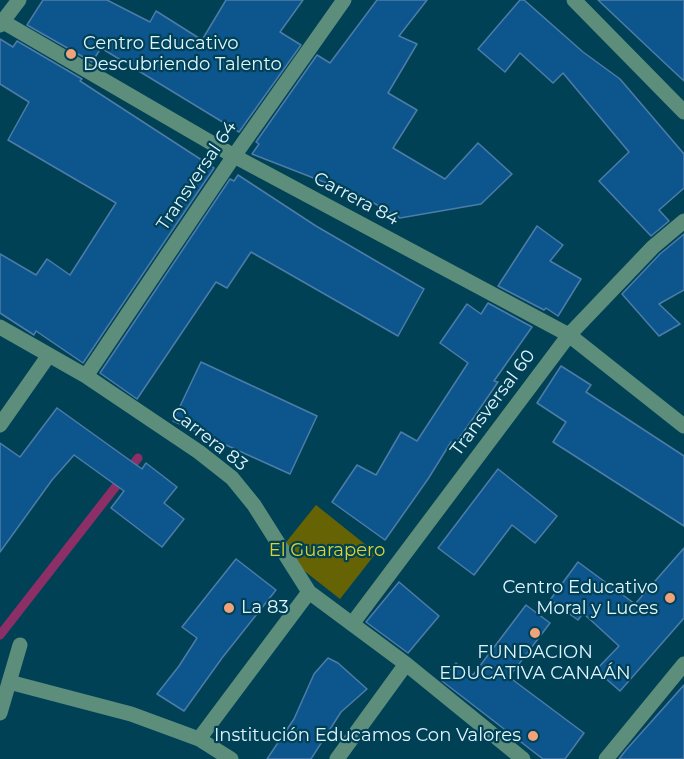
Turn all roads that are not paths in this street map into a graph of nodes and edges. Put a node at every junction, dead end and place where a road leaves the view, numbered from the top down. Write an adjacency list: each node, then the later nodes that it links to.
1 (19, 0): 4 (street)
2 (344, 0): 6 (street, Transversal 64)
3 (574, 0): 5 (street)
4 (1, 22): 6 (street, Carrera 84)
5 (684, 112)
6 (234, 156): 9 (street, Carrera 84); 11 (street, Transversal 64)
7 (684, 221): 9 (street, Transversal 60)
8 (0, 327): 10 (street, Carrera 83)
9 (569, 335): 13 (street, Carrera 84); 15 (street, Transversal 60)
10 (49, 355): 11 (street, Carrera 83); 12 (street)
11 (86, 376): 14 (street, Carrera 83)
12 (0, 425)
13 (684, 426)
14 (309, 592): 15 (street, Carrera 83); 21 (street)
15 (352, 624): 17 (street, Carrera 83)
16 (21, 645): 19 (street)
17 (406, 664): 23 (street); 24 (street, Carrera 83)
18 (684, 664): 25 (street)
19 (9, 682): 20 (street); 21 (street)
20 (0, 713)
21 (199, 739): 22 (street)
22 (231, 759)
23 (337, 759)
24 (523, 759)
25 (606, 759)

